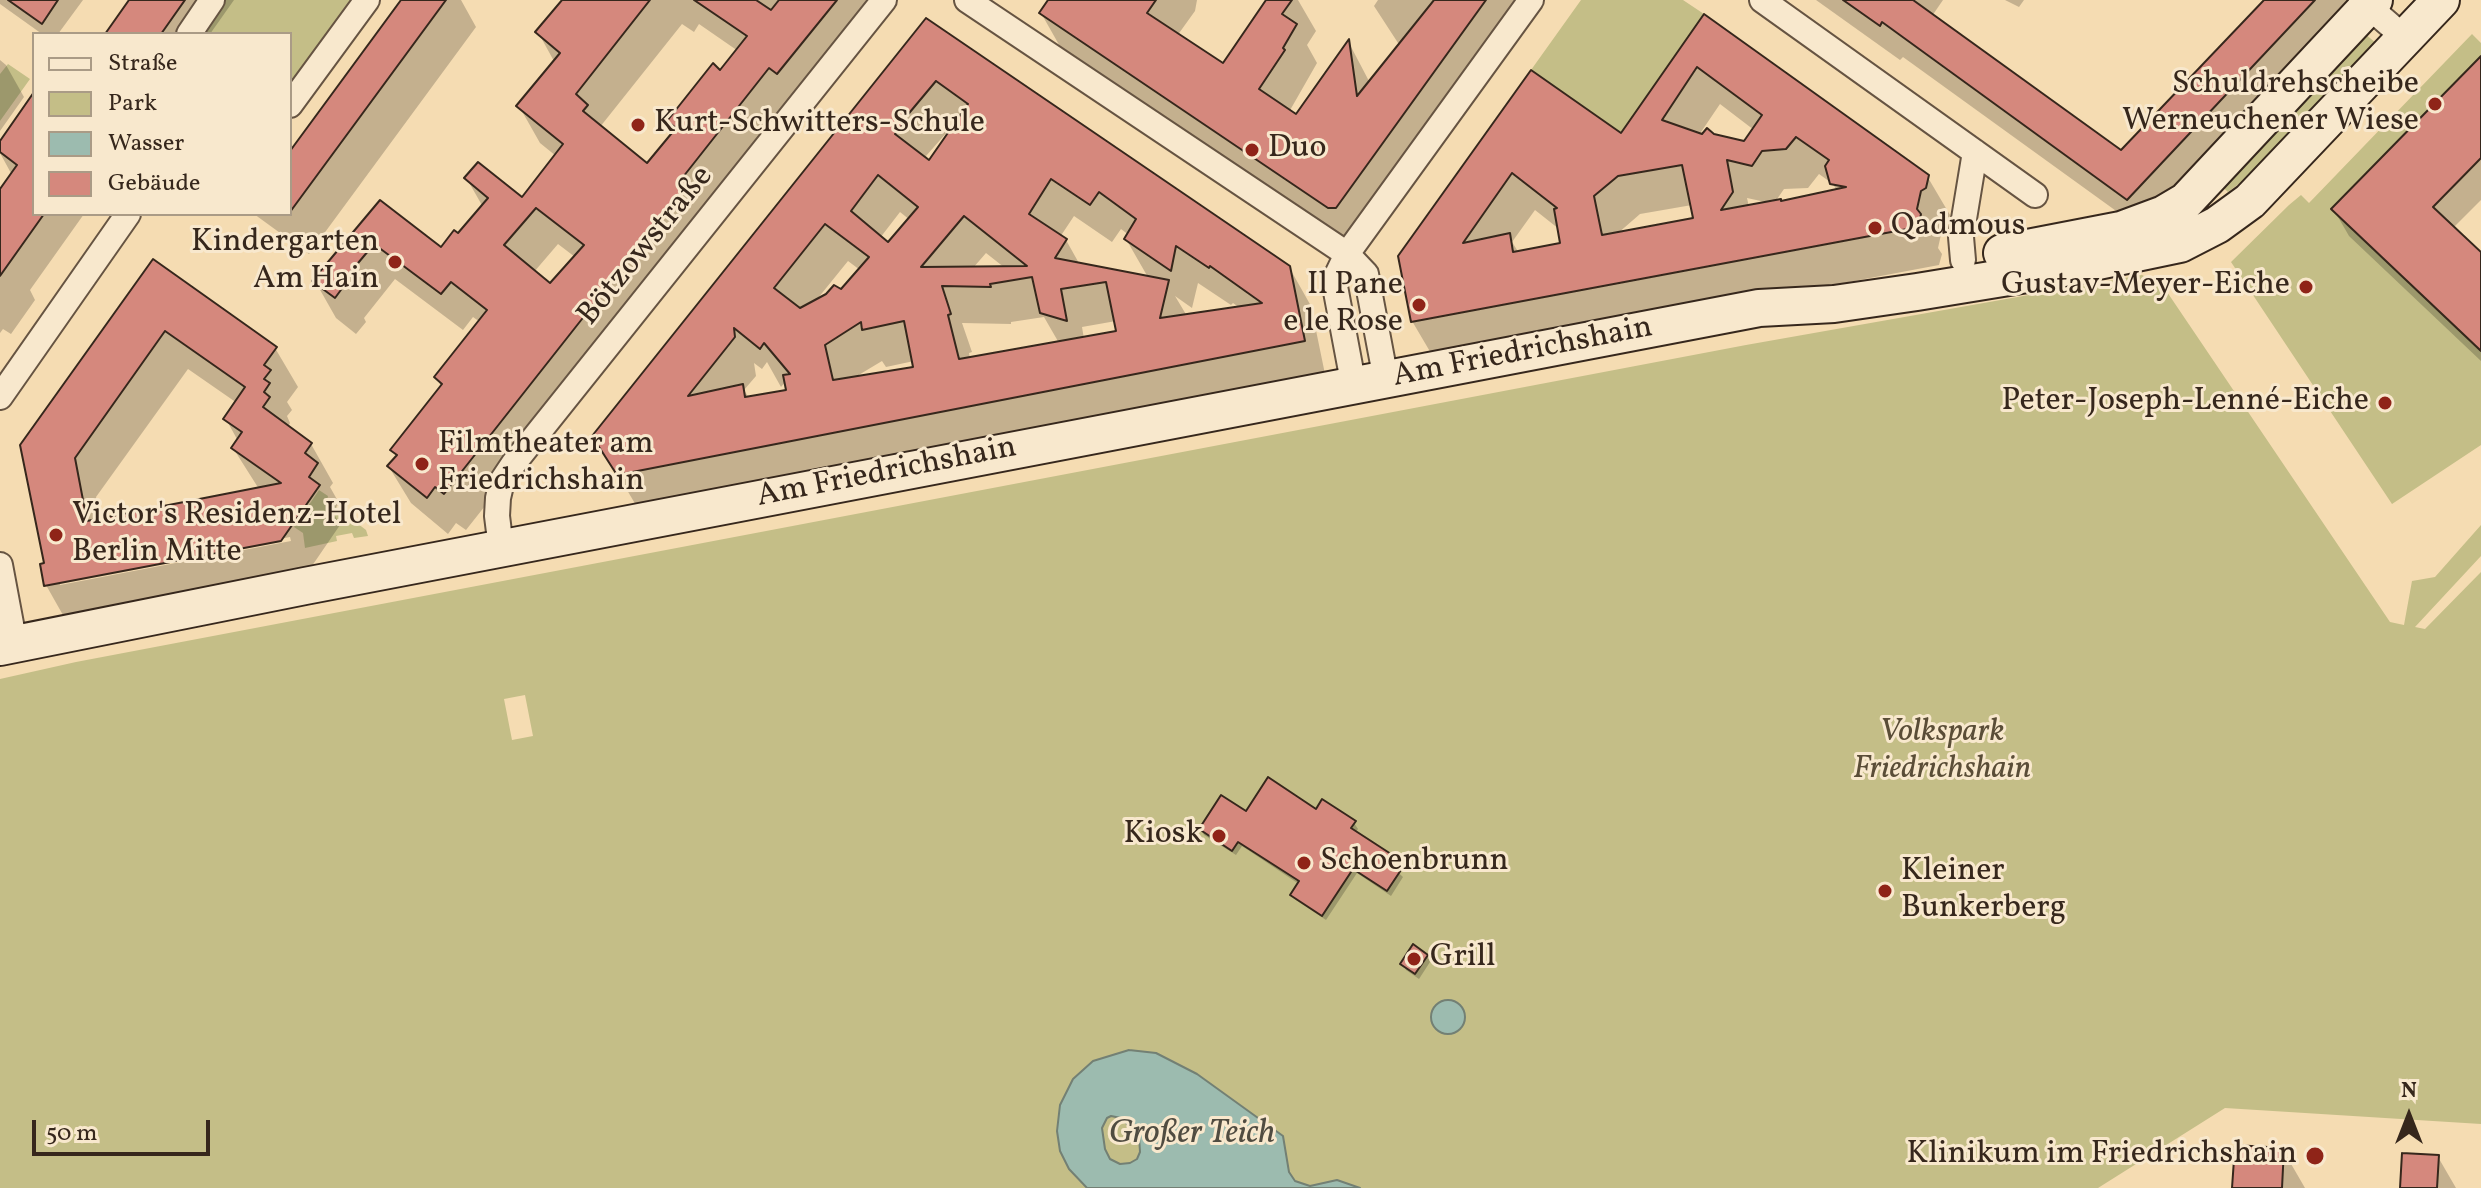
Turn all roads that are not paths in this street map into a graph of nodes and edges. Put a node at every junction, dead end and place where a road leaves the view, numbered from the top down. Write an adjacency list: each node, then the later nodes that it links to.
1 (212, 0): 9 (street)
2 (367, 0): 11 (street)
3 (884, 0): 21 (street, Bötzowstraße)
4 (967, 0): 16 (street)
5 (1531, 0): 16 (street)
6 (1762, 0): 12 (street)
7 (2441, 0): 10 (street)
8 (2368, 2): 10 (street); 15 (street)
9 (190, 32)
10 (2405, 38): 15 (street)
11 (292, 102)
12 (1975, 152): 13 (street); 17 (street)
13 (2035, 195)
14 (127, 216): 20 (street)
15 (2172, 229): 17 (street, Am Friedrichshain); 18 (street, Am Friedrichshain)
16 (1347, 254): 19 (street); 19 (street)
17 (1963, 260): 18 (street, Am Friedrichshain)
18 (1759, 308): 19 (street, Am Friedrichshain)
19 (1370, 384): 21 (street, Am Friedrichshain)
20 (0, 397)
21 (501, 548): 23 (street, Am Friedrichshain)
22 (0, 565): 23 (street, Am Friedrichshain)
23 (7, 646)

